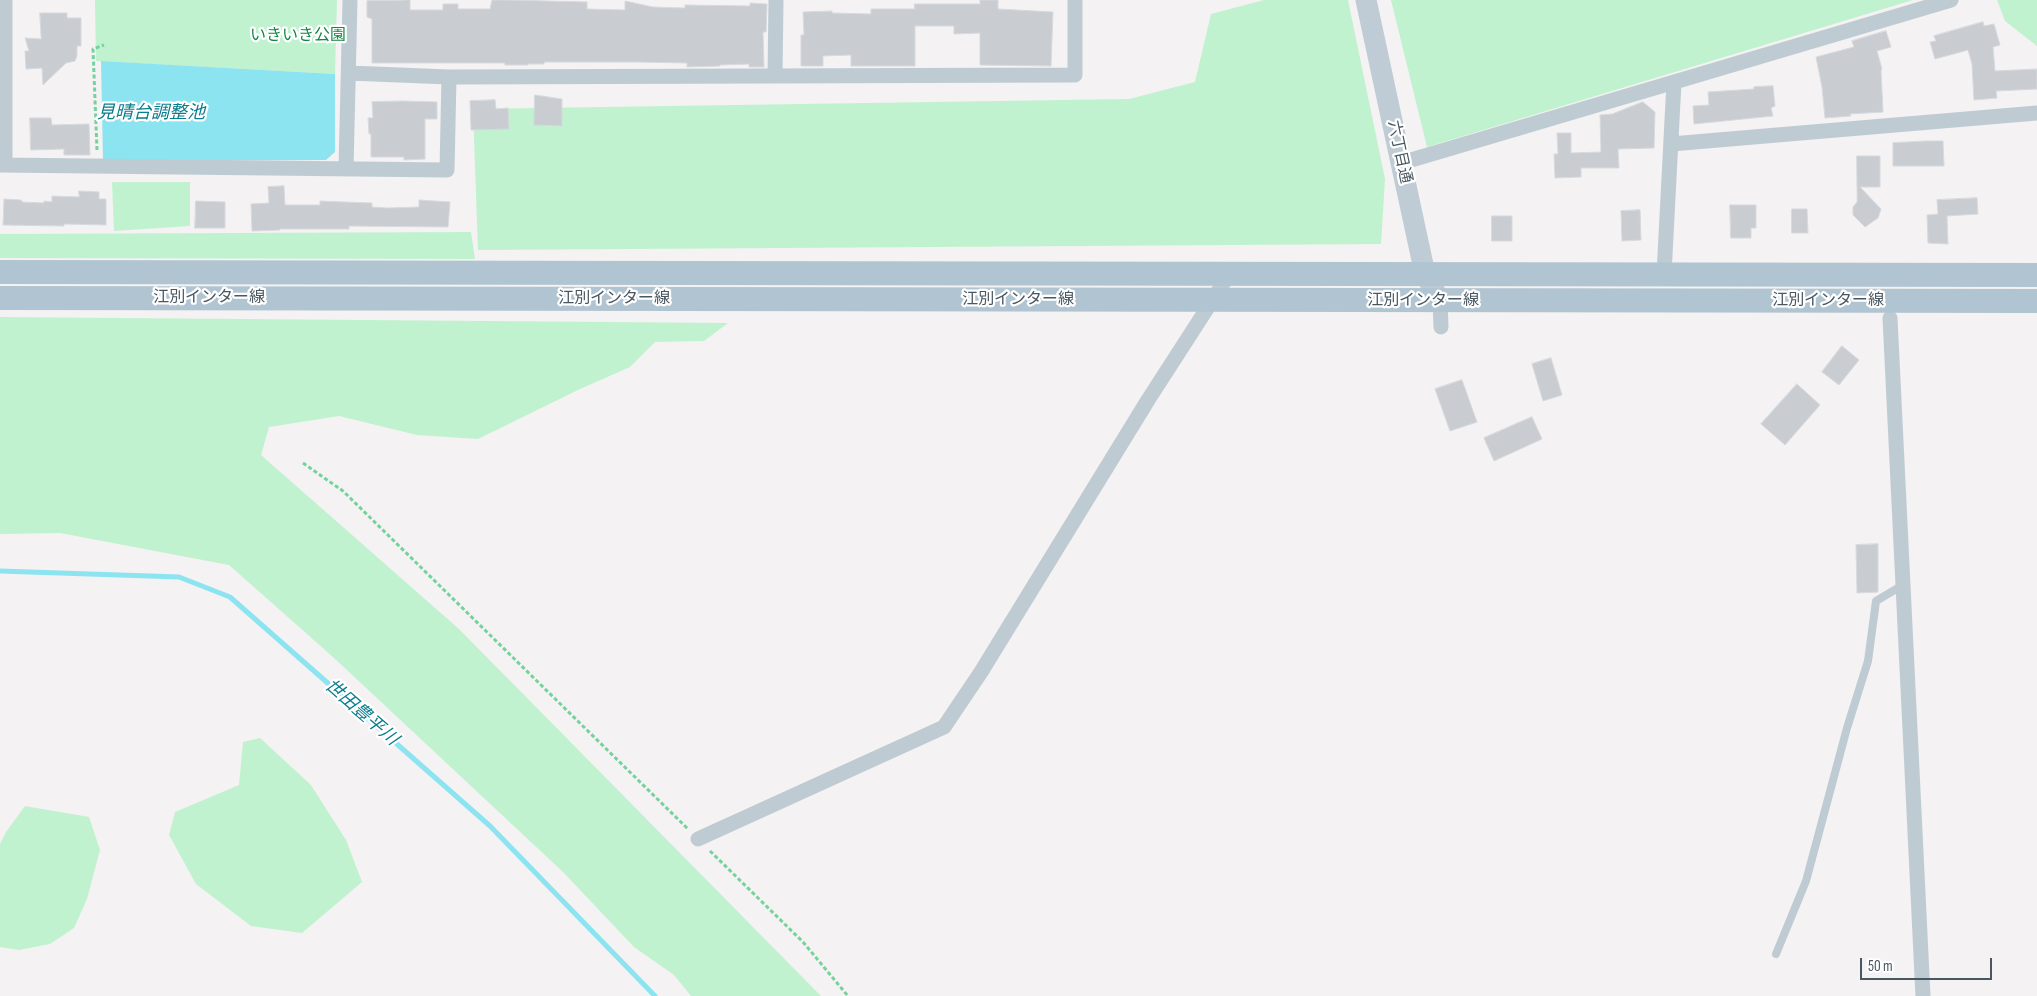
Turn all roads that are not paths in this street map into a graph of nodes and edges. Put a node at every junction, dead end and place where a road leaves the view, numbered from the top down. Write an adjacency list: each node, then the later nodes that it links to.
1 (5, 0): 14 (street)
2 (350, 0): 7 (street)
3 (776, 0): 8 (street)
4 (1076, 0): 8 (street)
5 (1366, 0): 13 (street, 六丁目通)
6 (1952, 0): 10 (street)
7 (349, 73): 9 (street); 15 (street)
8 (775, 76): 9 (street)
9 (449, 77): 15 (street)
10 (1674, 82): 12 (street); 13 (street)
11 (2037, 112): 12 (street)
12 (1671, 144): 19 (street)
13 (1401, 163): 18 (street, 六丁目通)
14 (2, 165): 15 (street)
15 (346, 169)
16 (0, 272): 17 (main road, 江別インター線)
17 (1230, 273): 18 (main road, 江別インター線); 22 (street)
18 (1425, 274): 19 (main road, 江別インター線); 23 (street, 六丁目通)
19 (1664, 274): 20 (main road, 江別インター線)
20 (2037, 275)
21 (0, 298): 22 (main road, 江別インター線)
22 (1212, 300): 23 (main road, 江別インター線); 28 (street)
23 (1440, 300): 24 (main road, 江別インター線); 26 (street)
24 (2037, 301)
25 (1890, 318): 27 (street)
26 (1441, 327)
27 (1903, 586): 29 (lane); 30 (street)
28 (698, 839)
29 (1776, 954)
30 (1923, 996)

